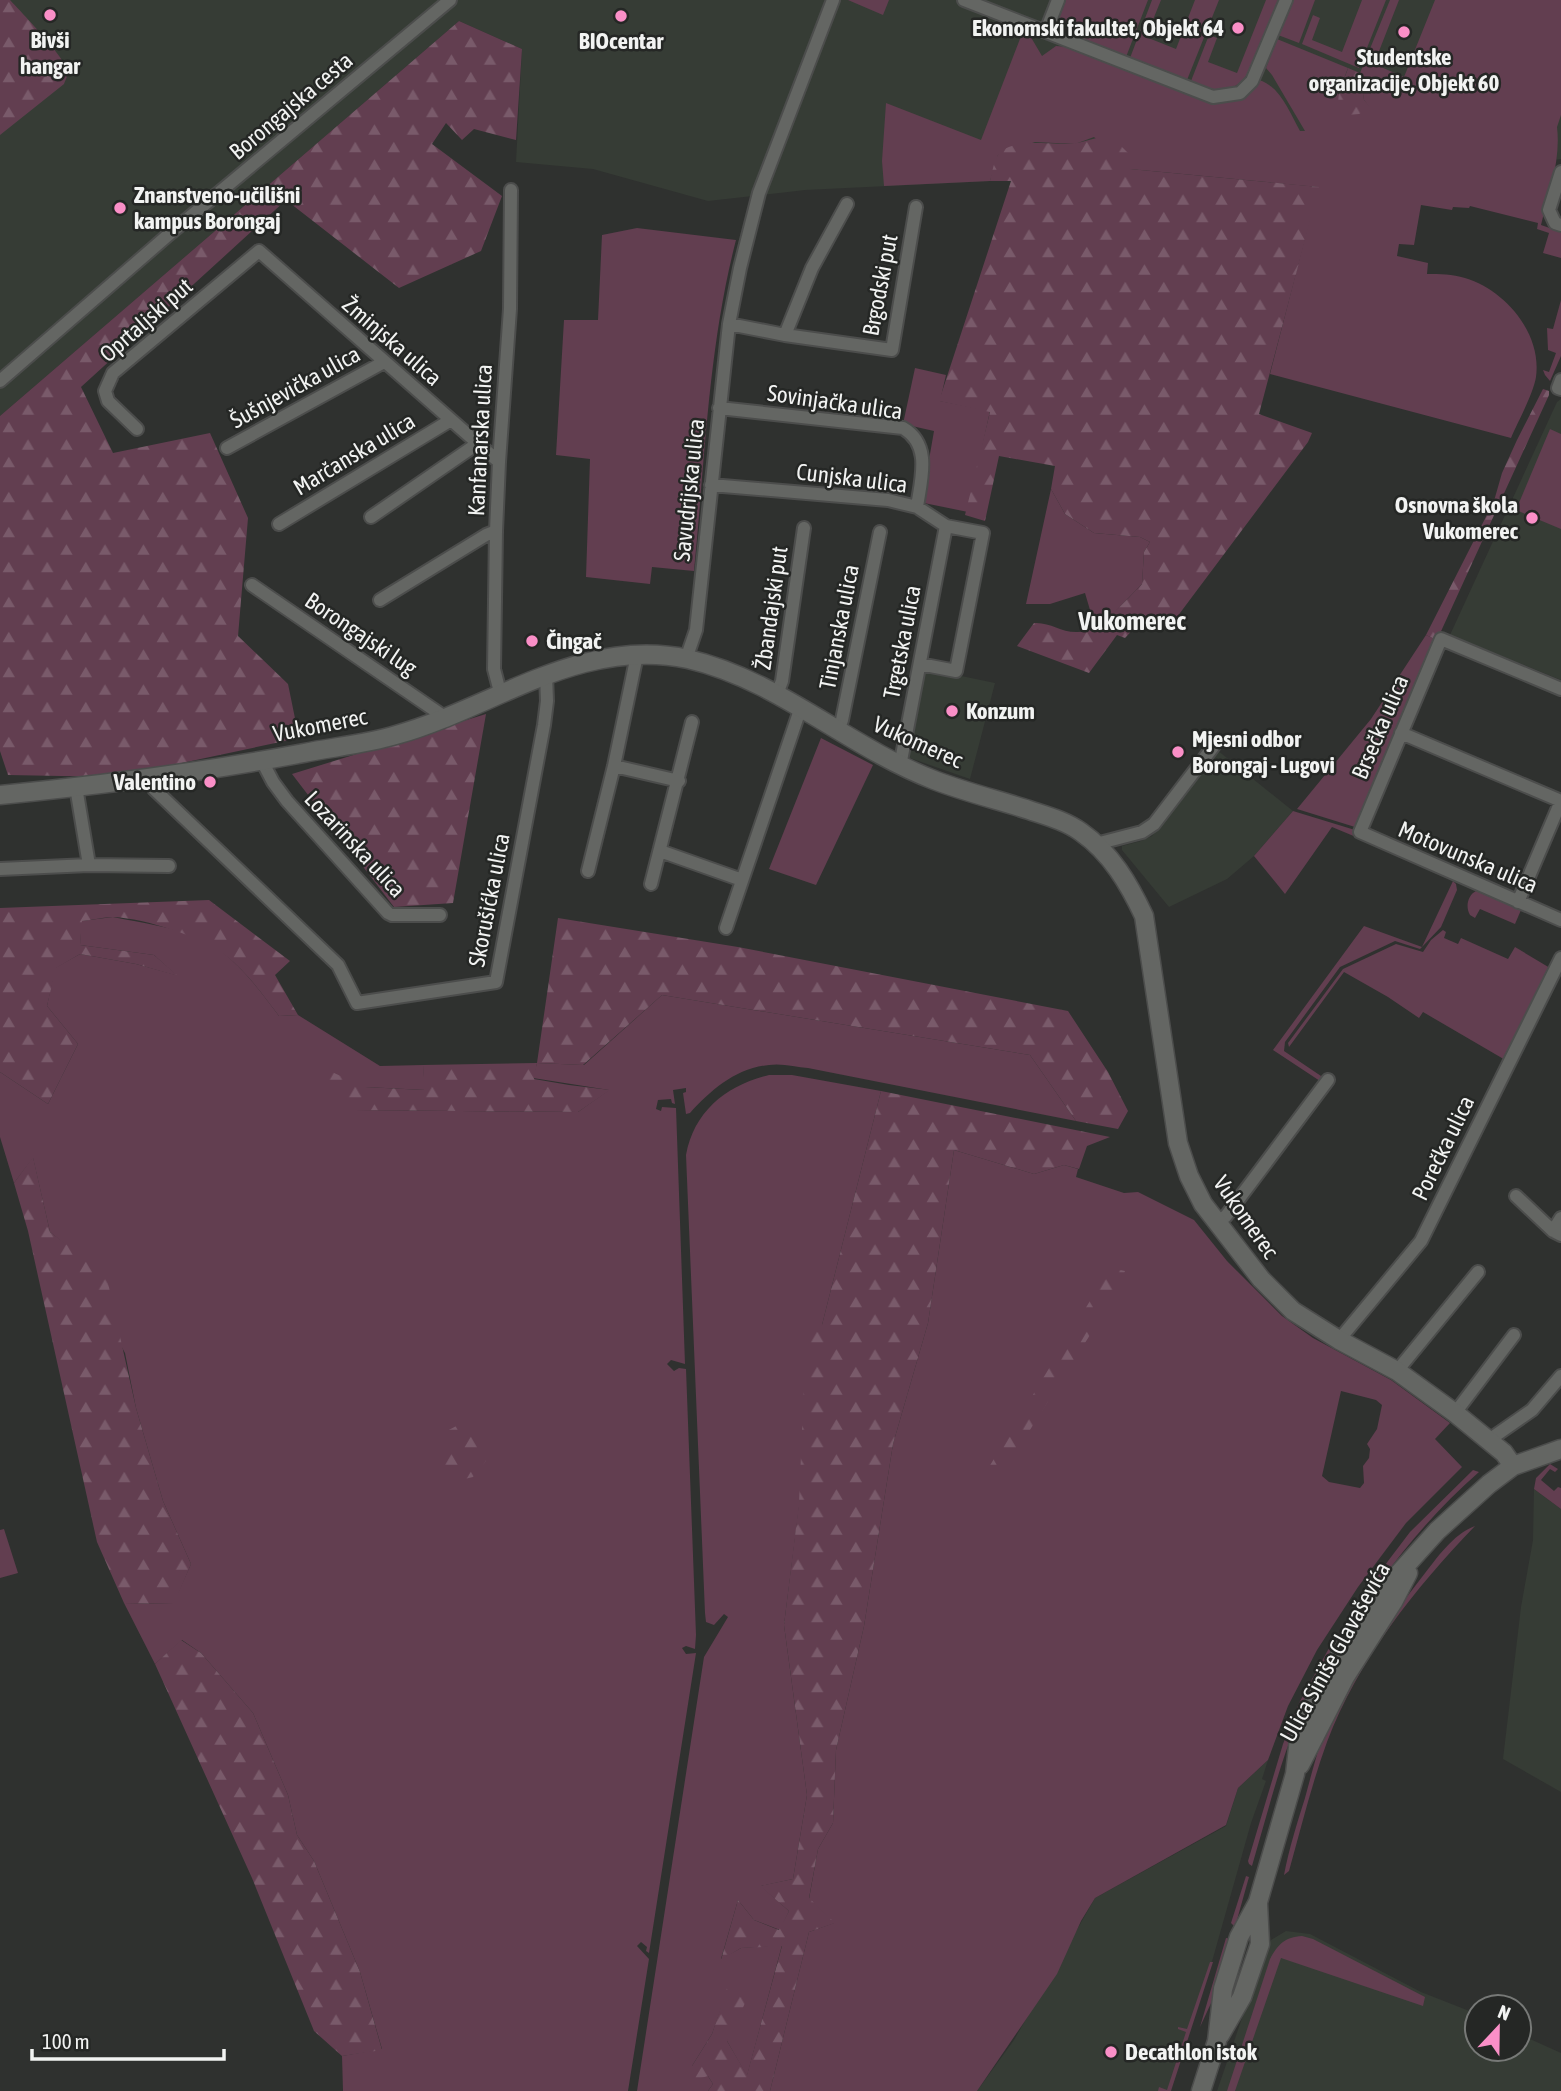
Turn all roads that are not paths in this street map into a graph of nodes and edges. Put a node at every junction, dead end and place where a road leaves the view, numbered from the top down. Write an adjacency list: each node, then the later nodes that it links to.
1 (450, 0): 16 (street, Borongajska cesta)
2 (833, 0): 13 (street, Savudrijska ulica)
3 (964, 0): 6 (street)
4 (1058, 0): 6 (street)
5 (1286, 0): 6 (street)
6 (1046, 31)
7 (1561, 172): 11 (street)
8 (511, 190): 22 (street, Kanfanarska ulica)
9 (847, 204): 14 (street)
10 (916, 207): 14 (street, Brgodski put)
11 (1561, 225)
12 (259, 251): 15 (street, Žminjska ulica); 19 (street, Oprtaljski put)
13 (729, 324): 14 (street); 17 (street, Savudrijska ulica)
14 (785, 335)
15 (384, 362): 18 (street, Žminjska ulica); 21 (street, Šušnjevička ulica)
16 (0, 381)
17 (719, 408): 23 (street, Savudrijska ulica); 24 (street, Sovinjačka ulica)
18 (451, 420): 20 (street, Žminjska ulica); 26 (street, Marčanska ulica)
19 (137, 429)
20 (477, 444): 22 (street, Žminjska ulica); 25 (street)
21 (227, 448)
22 (499, 461): 29 (street, Kanfanarska ulica)
23 (711, 485): 24 (street, Cunjska ulica); 34 (street, Savudrijska ulica)
24 (917, 507): 27 (street, Cunjska ulica)
25 (371, 517)
26 (279, 524)
27 (946, 526): 35 (street, Trgetska ulica); 35 (street, Cunjska ulica)
28 (804, 528): 39 (street, Žbandajski put)
29 (496, 531): 32 (street); 38 (street, Kanfanarska ulica)
30 (880, 532): 43 (street, Tinjanska ulica)
31 (252, 585): 41 (street, Borongajski lug)
32 (380, 600)
33 (637, 655): 34 (street, Vukomerec); 36 (street, Vukomerec); 47 (street)
34 (686, 659): 39 (street, Vukomerec)
35 (919, 664): 48 (street, Trgetska ulica)
36 (546, 675): 38 (street, Vukomerec); 49 (street, Skorušićka ulica)
37 (1561, 689): 44 (street, Brsečka ulica)
38 (500, 692): 41 (street, Vukomerec)
39 (777, 694): 40 (street, Vukomerec)
40 (801, 707): 43 (street, Vukomerec); 61 (street)
41 (446, 718): 46 (street, Vukomerec)
42 (692, 722): 50 (street)
43 (838, 730): 48 (street, Vukomerec)
44 (1401, 733): 53 (street); 54 (street, Brsečka ulica)
45 (1216, 743): 55 (street)
46 (262, 761): 49 (street, Vukomerec); 64 (street, Lozarinska ulica)
47 (614, 766): 50 (street); 60 (street)
48 (900, 766): 55 (street, Vukomerec)
49 (148, 779): 51 (street, Vukomerec)
50 (679, 780): 56 (street)
51 (76, 787): 52 (street, Vukomerec); 57 (street)
52 (0, 795)
53 (1561, 801): 63 (street)
54 (1360, 832): 63 (street, Motovunska ulica)
55 (1097, 844): 71 (street, Vukomerec)
56 (660, 851): 61 (street); 62 (street)
57 (89, 865): 58 (street); 59 (street)
58 (169, 866)
59 (0, 869)
60 (588, 871)
61 (742, 880): 66 (street)
62 (651, 884)
63 (1518, 902): 65 (street, Motovunska ulica)
64 (440, 915)
65 (1561, 919)
66 (726, 928)
67 (1561, 958): 75 (street, Porečka ulica)
68 (1328, 1080): 71 (street)
69 (1517, 1196): 72 (street)
70 (1561, 1218): 72 (street)
71 (1216, 1223): 75 (street, Vukomerec)
72 (1557, 1233)
73 (1478, 1272): 76 (street)
74 (1514, 1335): 78 (street)
75 (1339, 1340): 76 (street, Vukomerec)
76 (1397, 1371): 78 (street, Vukomerec)
77 (1561, 1376): 79 (street)
78 (1455, 1413): 79 (street, Vukomerec)
79 (1489, 1440): 81 (street, Vukomerec)
80 (1561, 1449): 81 (street, Ulica Siniše Glavaševića)
81 (1513, 1466): 82 (street, Ulica Siniše Glavaševića)
82 (1201, 2091)

